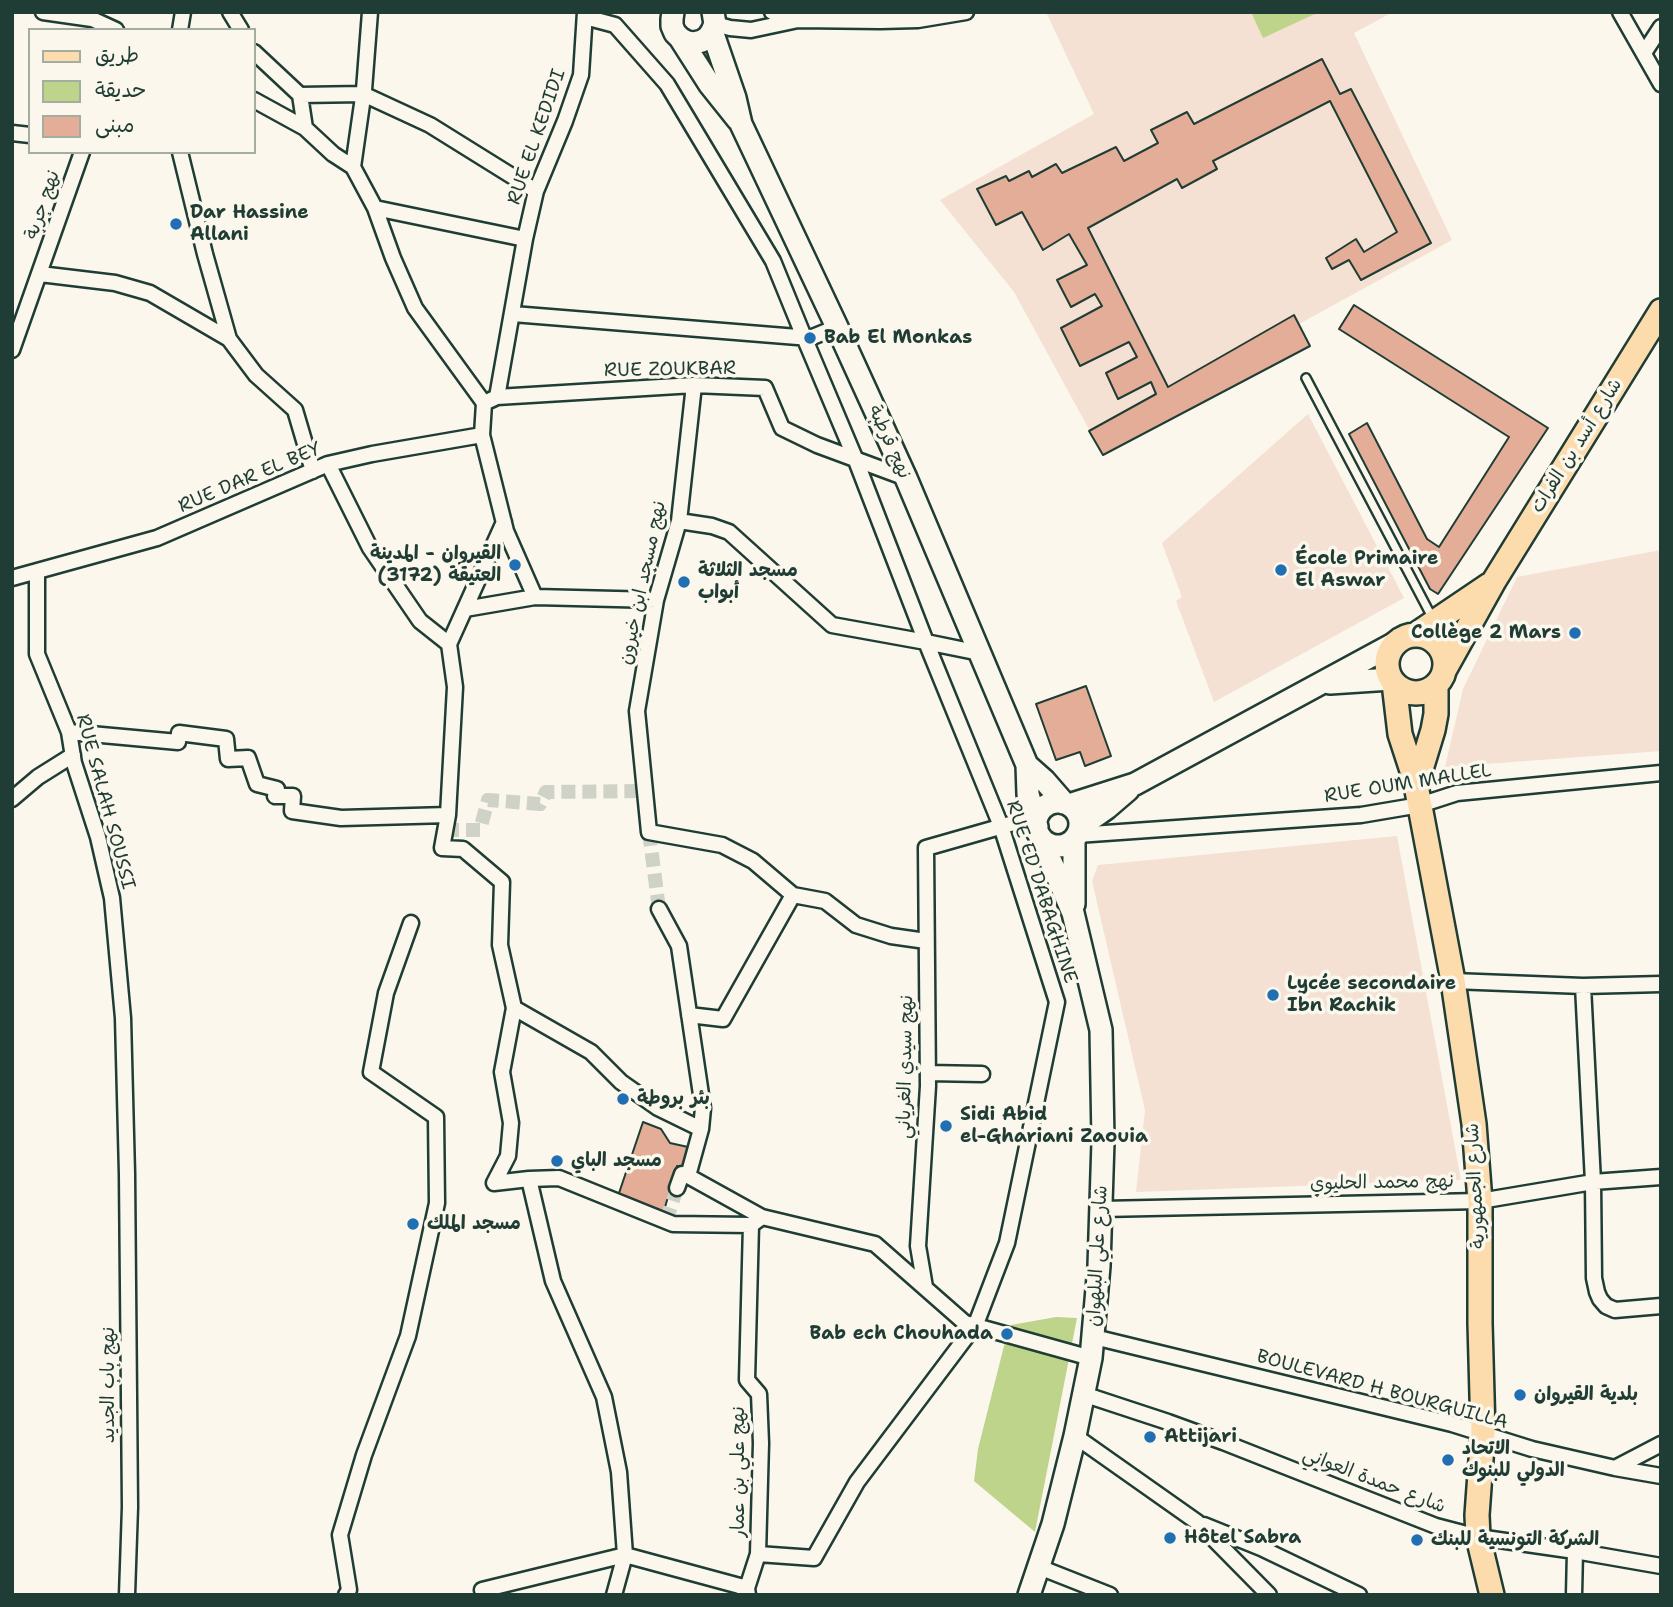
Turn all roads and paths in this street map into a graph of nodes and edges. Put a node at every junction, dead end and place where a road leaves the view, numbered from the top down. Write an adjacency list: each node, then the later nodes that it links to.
1 (43, 12): 12 (street)
2 (230, 12): 13 (street)
3 (370, 12): 17 (street)
4 (772, 12): 9 (street)
5 (966, 12): 9 (street)
6 (1620, 12): 14 (street)
7 (585, 15): 25 (street, RUE EL KEDIDI); 32 (street, RUE ED DABAGHINE)
8 (673, 20): 10 (street); 20 (street, نهج قرطبة)
9 (798, 20): 10 (street)
10 (713, 22): 20 (street, نهج قرطبة)
11 (1661, 27): 14 (street)
12 (112, 28)
13 (240, 28)
14 (1644, 53): 16 (street)
15 (256, 54): 18 (street)
16 (1661, 84)
17 (363, 94): 18 (street); 24 (street); 25 (street)
18 (300, 95): 21 (street)
19 (256, 101): 21 (street)
20 (741, 124): 31 (street, نهج قرطبة)
21 (305, 128): 24 (street)
22 (81, 154): 28 (street, نهج جربة)
23 (180, 154): 33 (street)
24 (353, 167): 26 (street)
25 (536, 191): 27 (street, RUE EL KEDIDI)
26 (375, 208): 27 (street); 37 (street)
27 (525, 239): 30 (street, RUE EL KEDIDI)
28 (40, 274): 33 (street); 34 (street, نهج جربة)
29 (1661, 312): 47 (main road, شارع أسد بن الفرات)
30 (513, 314): 32 (street); 37 (street, RUE EL KEDIDI)
31 (837, 327): 32 (street); 42 (street, نهج قرطبة)
32 (804, 337): 39 (street, RUE ED DABAGHINE)
33 (229, 340): 41 (street)
34 (12, 350)
35 (1306, 378): 51 (lane)
36 (694, 385): 37 (street, RUE ZOUKBAR); 39 (street, RUE ZOUKBAR); 43 (street, نهج مسجد ابن خيرون)
37 (490, 400): 38 (street, RUE EL KEDIDI)
38 (482, 435): 40 (street, RUE DAR EL BEY); 44 (street, RUE EL KEDIDI)
39 (855, 458): 42 (street, RUE ZOUKBAR); 52 (street, RUE ED DABAGHINE)
40 (328, 464): 41 (street, RUE DAR EL BEY); 53 (street)
41 (313, 471): 45 (street, RUE DAR EL BEY)
42 (906, 478): 54 (street, نهج قرطبة)
43 (679, 521): 49 (street, نهج مسجد ابن خيرون); 52 (street)
44 (504, 522): 48 (street, RUE EL KEDIDI); 50 (street)
45 (37, 571): 46 (street, RUE DAR EL BEY); 58 (street, RUE SALAH SOUSSI)
46 (12, 578)
47 (1494, 581): 51 (main road); 55 (main road, شارع أسد بن الفرات)
48 (535, 597): 49 (street); 50 (street)
49 (656, 600): 71 (street, نهج مسجد ابن خيرون)
50 (465, 609): 53 (street)
51 (1416, 633): 55 (main road); 56 (main road); 57 (street)
52 (926, 642): 54 (street); 68 (street, RUE ED DABAGHINE)
53 (449, 644): 67 (street)
54 (980, 653): 60 (street, نهج قرطبة)
55 (1441, 677): 56 (main road); 62 (main road)
56 (1392, 681): 57 (street); 62 (main road, شارع الجمهورية)
57 (1321, 684): 63 (street)
58 (69, 732): 59 (street, RUE SALAH SOUSSI); 67 (street)
59 (73, 755): 64 (street); 84 (street, RUE SALAH SOUSSI)
60 (1027, 765): 65 (street); 69 (street)
61 (1661, 773): 66 (street, RUE OUM MALLEL)
62 (1415, 780): 66 (main road, شارع الجمهورية)
63 (1135, 785): 65 (street); 70 (street)
64 (12, 799)
65 (1067, 804): 69 (street); 70 (street)
66 (1420, 805): 70 (street, RUE OUM MALLEL); 76 (main road, شارع الجمهورية)
67 (448, 815): 79 (street)
68 (1001, 826): 69 (street); 75 (street, نهج سيدي الغرياني); 95 (street, RUE ED DABAGHINE)
69 (1036, 826): 70 (street); 73 (street)
70 (1077, 834): 73 (street)
71 (793, 894): 75 (street); 80 (street)
72 (659, 909): 80 (street)
73 (1073, 913): 91 (street, شارع علي البلهوان)
74 (411, 923): 114 (street)
75 (926, 941): 81 (street, نهج سيدي الغرياني)
76 (1453, 981): 78 (street); 90 (main road, شارع الجمهورية)
77 (1661, 984): 78 (street)
78 (1583, 986): 88 (street)
79 (514, 1008): 83 (street); 87 (street)
80 (689, 1014): 83 (street)
81 (928, 1073): 82 (street); 93 (street, نهج سيدي الغرياني)
82 (982, 1074)
83 (701, 1129): 85 (street)
84 (127, 1174): 113 (street, نهج باب الجديد)
85 (688, 1176): 89 (street); 92 (street)
86 (1661, 1177): 88 (street, نهج محمد الحليوي)
87 (529, 1179): 92 (street); 108 (street)
88 (1593, 1182): 90 (street, نهج محمد الحليوي); 94 (street)
89 (677, 1188)
90 (1480, 1201): 91 (street, نهج محمد الحليوي); 99 (main road, شارع الجمهورية)
91 (1102, 1209): 96 (street, شارع علي البلهوان)
92 (756, 1221): 93 (street); 107 (street, نهج علي بن عمار)
93 (925, 1287): 95 (street)
94 (1661, 1306)
95 (976, 1324): 97 (street); 107 (street, RUE ED DABAGHINE)
96 (1094, 1337): 97 (street, شارع علي البلهوان); 99 (street, BOULEVARD H BOURGUILLA)
97 (1091, 1358): 98 (street, شارع علي البلهوان)
98 (1083, 1394): 100 (street, شارع علي البلهوان); 105 (street, شارع حمدة العواني)
99 (1483, 1432): 102 (street, BOULEVARD H BOURGUILLA); 105 (main road, شارع الجمهورية)
100 (1075, 1436): 104 (street); 110 (street, شارع علي البلهوان)
101 (1661, 1444): 102 (street)
102 (1615, 1468): 103 (street, BOULEVARD H BOURGUILLA)
103 (1661, 1476)
104 (1197, 1522): 118 (street); 119 (street)
105 (1478, 1537): 106 (street, شارع حمدة العواني); 120 (main road, شارع الجمهورية)
106 (1575, 1550): 109 (street, شارع حمدة العواني); 121 (street)
107 (758, 1554): 112 (street, نهج علي بن عمار)
108 (625, 1555): 111 (street); 112 (street); 115 (street)
109 (1661, 1566)
110 (1039, 1567): 116 (street, شارع علي البلهوان); 117 (street)
111 (482, 1590)
112 (746, 1593)
113 (127, 1595)
114 (346, 1595)
115 (614, 1595)
116 (1029, 1595)
117 (1110, 1595)
118 (1269, 1595)
119 (1359, 1595)
120 (1492, 1595)
121 (1574, 1595)

